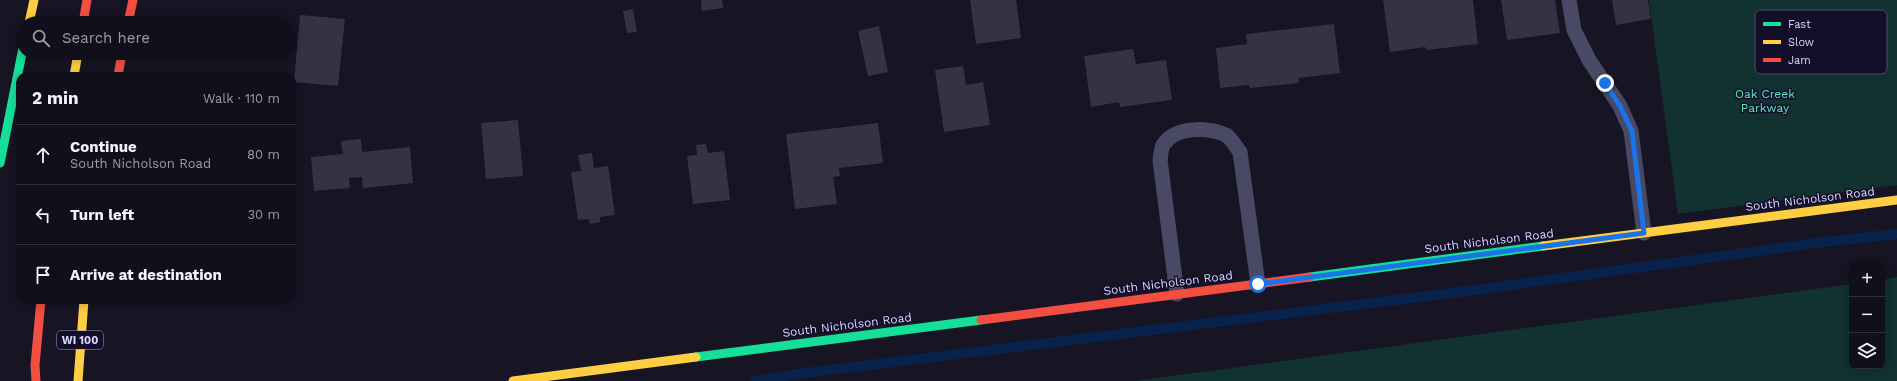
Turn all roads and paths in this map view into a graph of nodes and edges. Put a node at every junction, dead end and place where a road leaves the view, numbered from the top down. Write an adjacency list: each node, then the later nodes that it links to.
1 (34, 0): 5 (street)
2 (87, 0): 6 (street)
3 (133, 0): 7 (street)
4 (1569, 0): 17 (lane)
5 (31, 16)
6 (84, 16)
7 (130, 16)
8 (20, 60): 11 (street)
9 (77, 60): 12 (street)
10 (121, 60): 13 (street)
11 (18, 72)
12 (75, 72)
13 (119, 72)
14 (16, 81): 15 (street)
15 (0, 164)
16 (1897, 200): 17 (street, South Nicholson Road)
17 (1644, 233): 18 (street, South Nicholson Road)
18 (1258, 284): 19 (street, South Nicholson Road); 19 (lane)
19 (1177, 294): 24 (street, South Nicholson Road)
20 (41, 304): 22 (street)
21 (84, 304): 23 (street, WI 100)
22 (36, 381)
23 (78, 381)
24 (513, 381)

